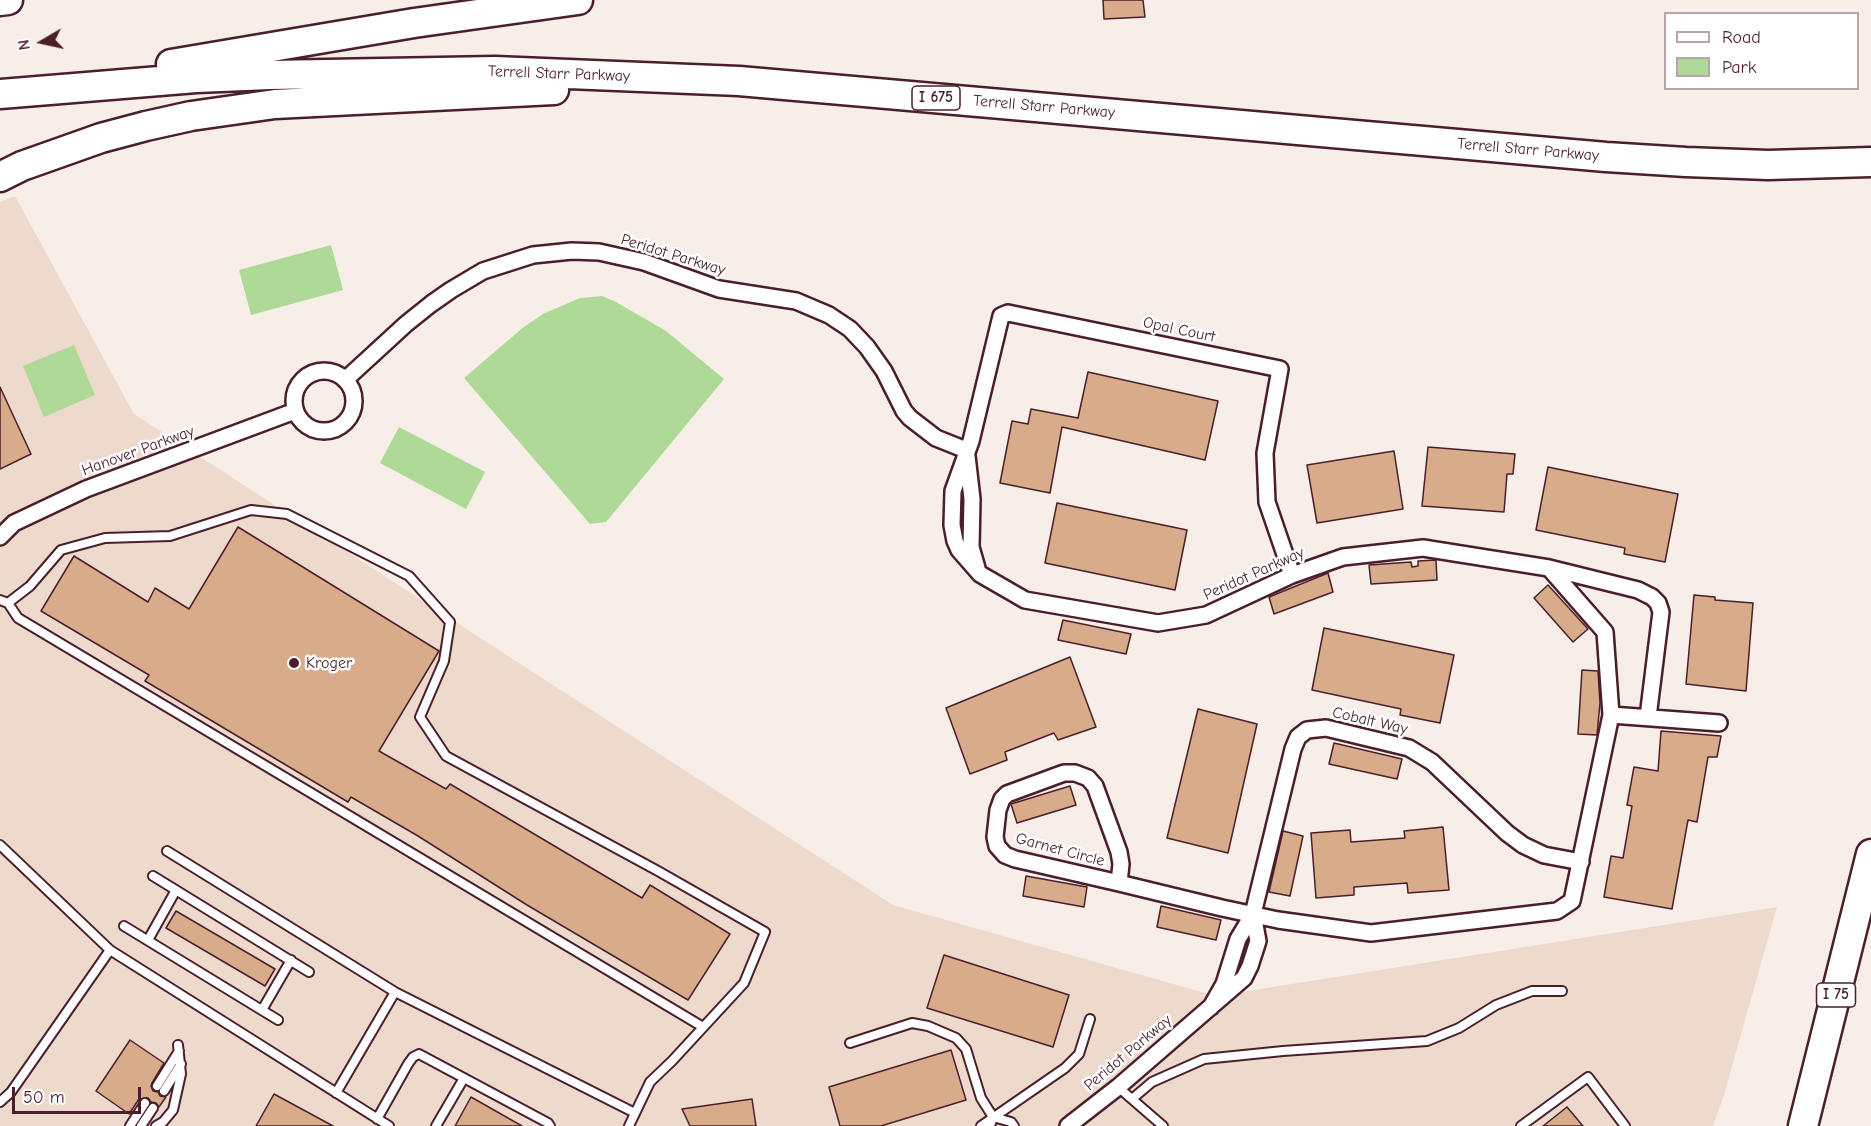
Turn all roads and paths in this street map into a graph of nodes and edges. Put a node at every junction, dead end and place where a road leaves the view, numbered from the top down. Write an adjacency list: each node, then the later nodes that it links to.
1 (8, 0): 3 (highway)
2 (579, 0): 5 (highway)
3 (0, 1)
4 (739, 81): 5 (highway, Terrell Starr Parkway / I 675); 6 (highway, Terrell Starr Parkway / I 675); 7 (highway)
5 (0, 93)
6 (1871, 162)
7 (0, 177)
8 (345, 380): 9 (street); 9 (street); 10 (street, Peridot Parkway)
9 (296, 411): 11 (street, Hanover Parkway)
10 (966, 450): 13 (street, Peridot Parkway); 13 (street, Opal Court)
11 (0, 537)
12 (1549, 568): 13 (street, Peridot Parkway); 15 (street); 16 (street, Peridot Parkway)
13 (1292, 575)
14 (4, 602): 36 (lane); 36 (lane)
15 (1611, 716): 16 (street); 21 (street)
16 (1648, 717): 17 (street)
17 (1719, 723)
18 (0, 845): 28 (lane)
19 (167, 851): 32 (lane)
20 (1871, 854): 49 (highway, I 75)
21 (1581, 862): 25 (street); 25 (street, Cobalt Way)
22 (153, 876): 24 (lane)
23 (1119, 884): 23 (street, Garnet Circle); 25 (street, Garnet Circle)
24 (176, 890): 27 (lane); 29 (lane)
25 (1253, 914): 40 (street, Peridot Parkway)
26 (124, 926): 27 (lane)
27 (148, 940): 33 (lane)
28 (110, 950): 41 (lane); 43 (lane)
29 (291, 960): 30 (lane); 33 (lane)
30 (309, 972)
31 (1562, 991): 42 (lane)
32 (395, 992): 41 (lane); 46 (lane)
33 (262, 1010): 35 (lane)
34 (1090, 1019): 47 (lane)
35 (278, 1020)
36 (703, 1027): 46 (lane)
37 (850, 1043): 47 (lane)
38 (182, 1063): 38 (lane); 52 (lane)
39 (464, 1078): 48 (lane); 54 (lane); 55 (lane)
40 (1118, 1087): 42 (lane); 60 (street, Peridot Parkway)
41 (336, 1093): 48 (lane)
42 (1132, 1099): 61 (lane)
43 (0, 1102)
44 (145, 1103): 50 (lane)
45 (153, 1108): 51 (lane)
46 (635, 1113): 56 (lane)
47 (993, 1117): 57 (lane); 58 (lane); 59 (lane)
48 (377, 1119): 53 (lane)
49 (1804, 1119)
50 (130, 1126)
51 (141, 1126)
52 (156, 1126)
53 (389, 1126)
54 (436, 1126)
55 (550, 1126)
56 (629, 1126)
57 (981, 1126)
58 (990, 1126)
59 (1014, 1126)
60 (1068, 1126)
61 (1162, 1126)
62 (1521, 1126): 63 (lane)
63 (1625, 1126)

